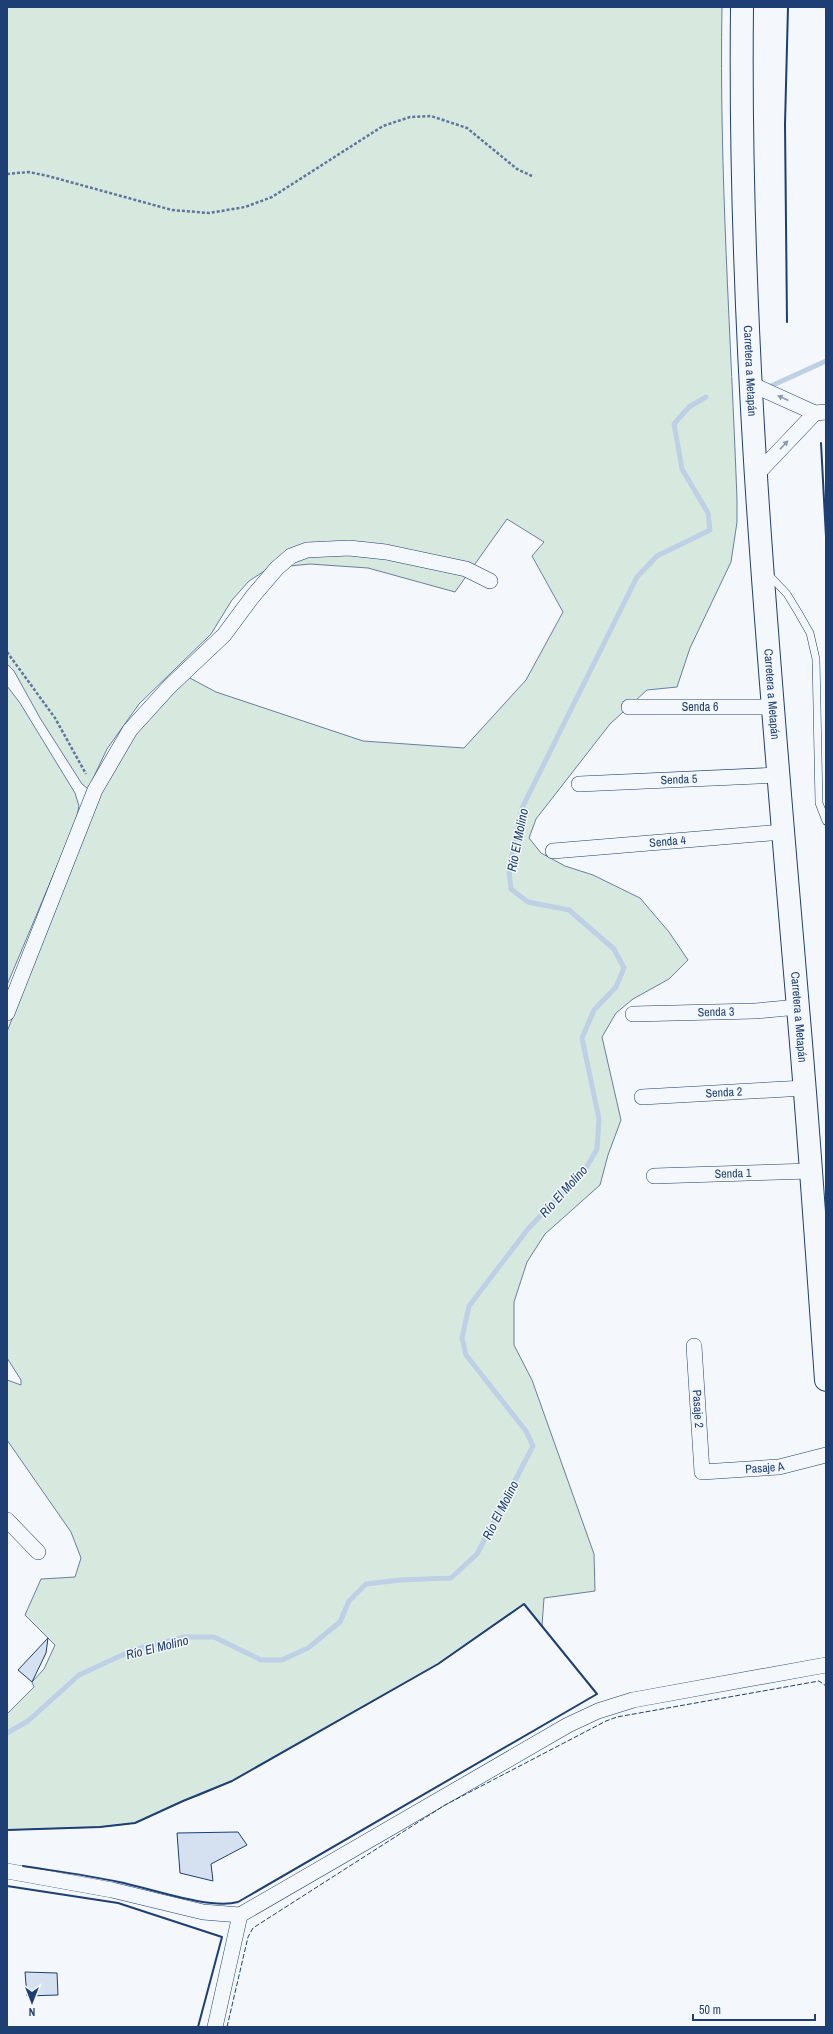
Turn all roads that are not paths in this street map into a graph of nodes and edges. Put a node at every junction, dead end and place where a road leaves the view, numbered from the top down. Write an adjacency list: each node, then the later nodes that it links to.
1 (742, 7): 2 (main road, Carretera a Metapán)
2 (751, 384): 3 (street, one-way to 2); 4 (main road, Carretera a Metapán)
3 (820, 412): 4 (street, one-way to 3)
4 (757, 474): 5 (main road, Carretera a Metapán)
5 (762, 568): 8 (main road, Carretera a Metapán); 11 (lane)
6 (490, 581): 15 (street)
7 (629, 707): 8 (street, Senda 6)
8 (771, 707): 9 (main road, Carretera a Metapán)
9 (778, 775): 10 (street, Senda 5); 12 (main road, Carretera a Metapán)
10 (579, 784)
11 (826, 822)
12 (782, 832): 13 (street, Senda 4); 14 (main road, Carretera a Metapán)
13 (553, 852)
14 (798, 1007): 16 (street, Senda 3); 17 (main road, Carretera a Metapán)
15 (7, 1013)
16 (633, 1014)
17 (805, 1088): 18 (street, Senda 2); 19 (main road, Carretera a Metapán)
18 (642, 1097)
19 (811, 1171): 20 (street, Senda 1); 21 (main road, Carretera a Metapán)
20 (654, 1176)
21 (824, 1313): 23 (main road, Carretera a Metapán)
22 (694, 1346): 25 (street, Pasaje 2)
23 (826, 1380)
24 (826, 1455): 25 (street, Pasaje A)
25 (702, 1472)
26 (7, 1520): 27 (street)
27 (38, 1552)
28 (826, 1665): 30 (street)
29 (7, 1871): 30 (street)
30 (240, 1915): 31 (street)
31 (215, 2027)

